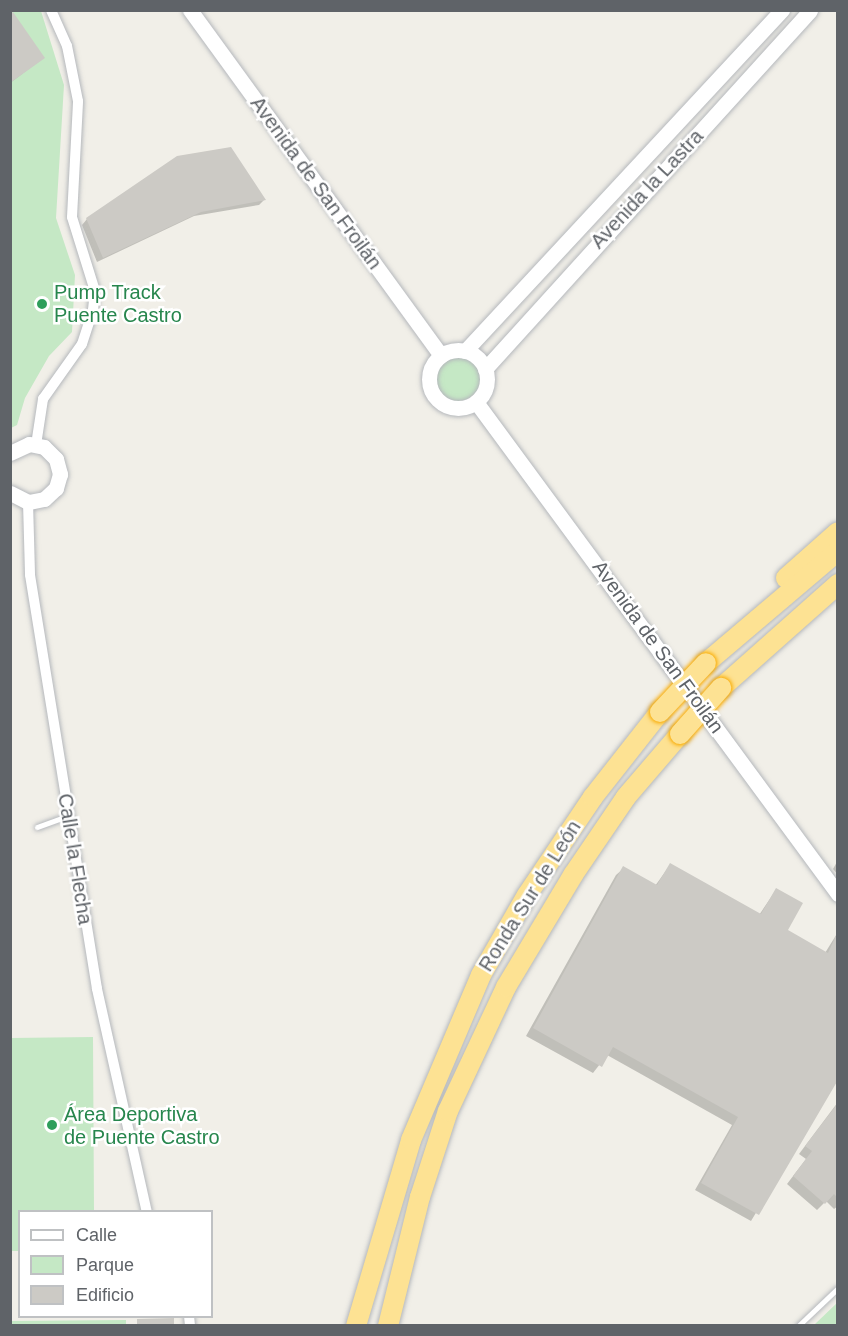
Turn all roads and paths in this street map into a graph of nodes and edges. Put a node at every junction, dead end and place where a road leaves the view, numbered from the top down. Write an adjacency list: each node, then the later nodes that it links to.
1 (51, 10): 9 (street)
2 (190, 10): 6 (main road, Avenida de San Froilán)
3 (782, 10): 5 (main road, Avenida la Lastra)
4 (810, 10): 7 (main road, Avenida la Lastra)
5 (465, 351): 6 (main road); 7 (main road)
6 (441, 355): 8 (main road)
7 (485, 369): 8 (main road)
8 (476, 402): 19 (main road, Avenida de San Froilán)
9 (36, 445): 10 (main road); 12 (main road)
10 (10, 453)
11 (10, 493): 12 (main road)
12 (28, 502): 17 (street, Calle la Flecha)
13 (837, 532): 16 (highway)
14 (837, 551): 16 (highway, Ronda Sur de León)
15 (837, 586): 23 (highway, Ronda Sur de León, bridge)
16 (741, 631): 22 (highway, Ronda Sur de León, bridge)
17 (68, 816): 18 (lane); 20 (street, Calle la Flecha)
18 (38, 827)
19 (837, 894)
20 (147, 1210)
21 (837, 1288): 24 (lane)
22 (356, 1326)
23 (388, 1326)
24 (798, 1326)

